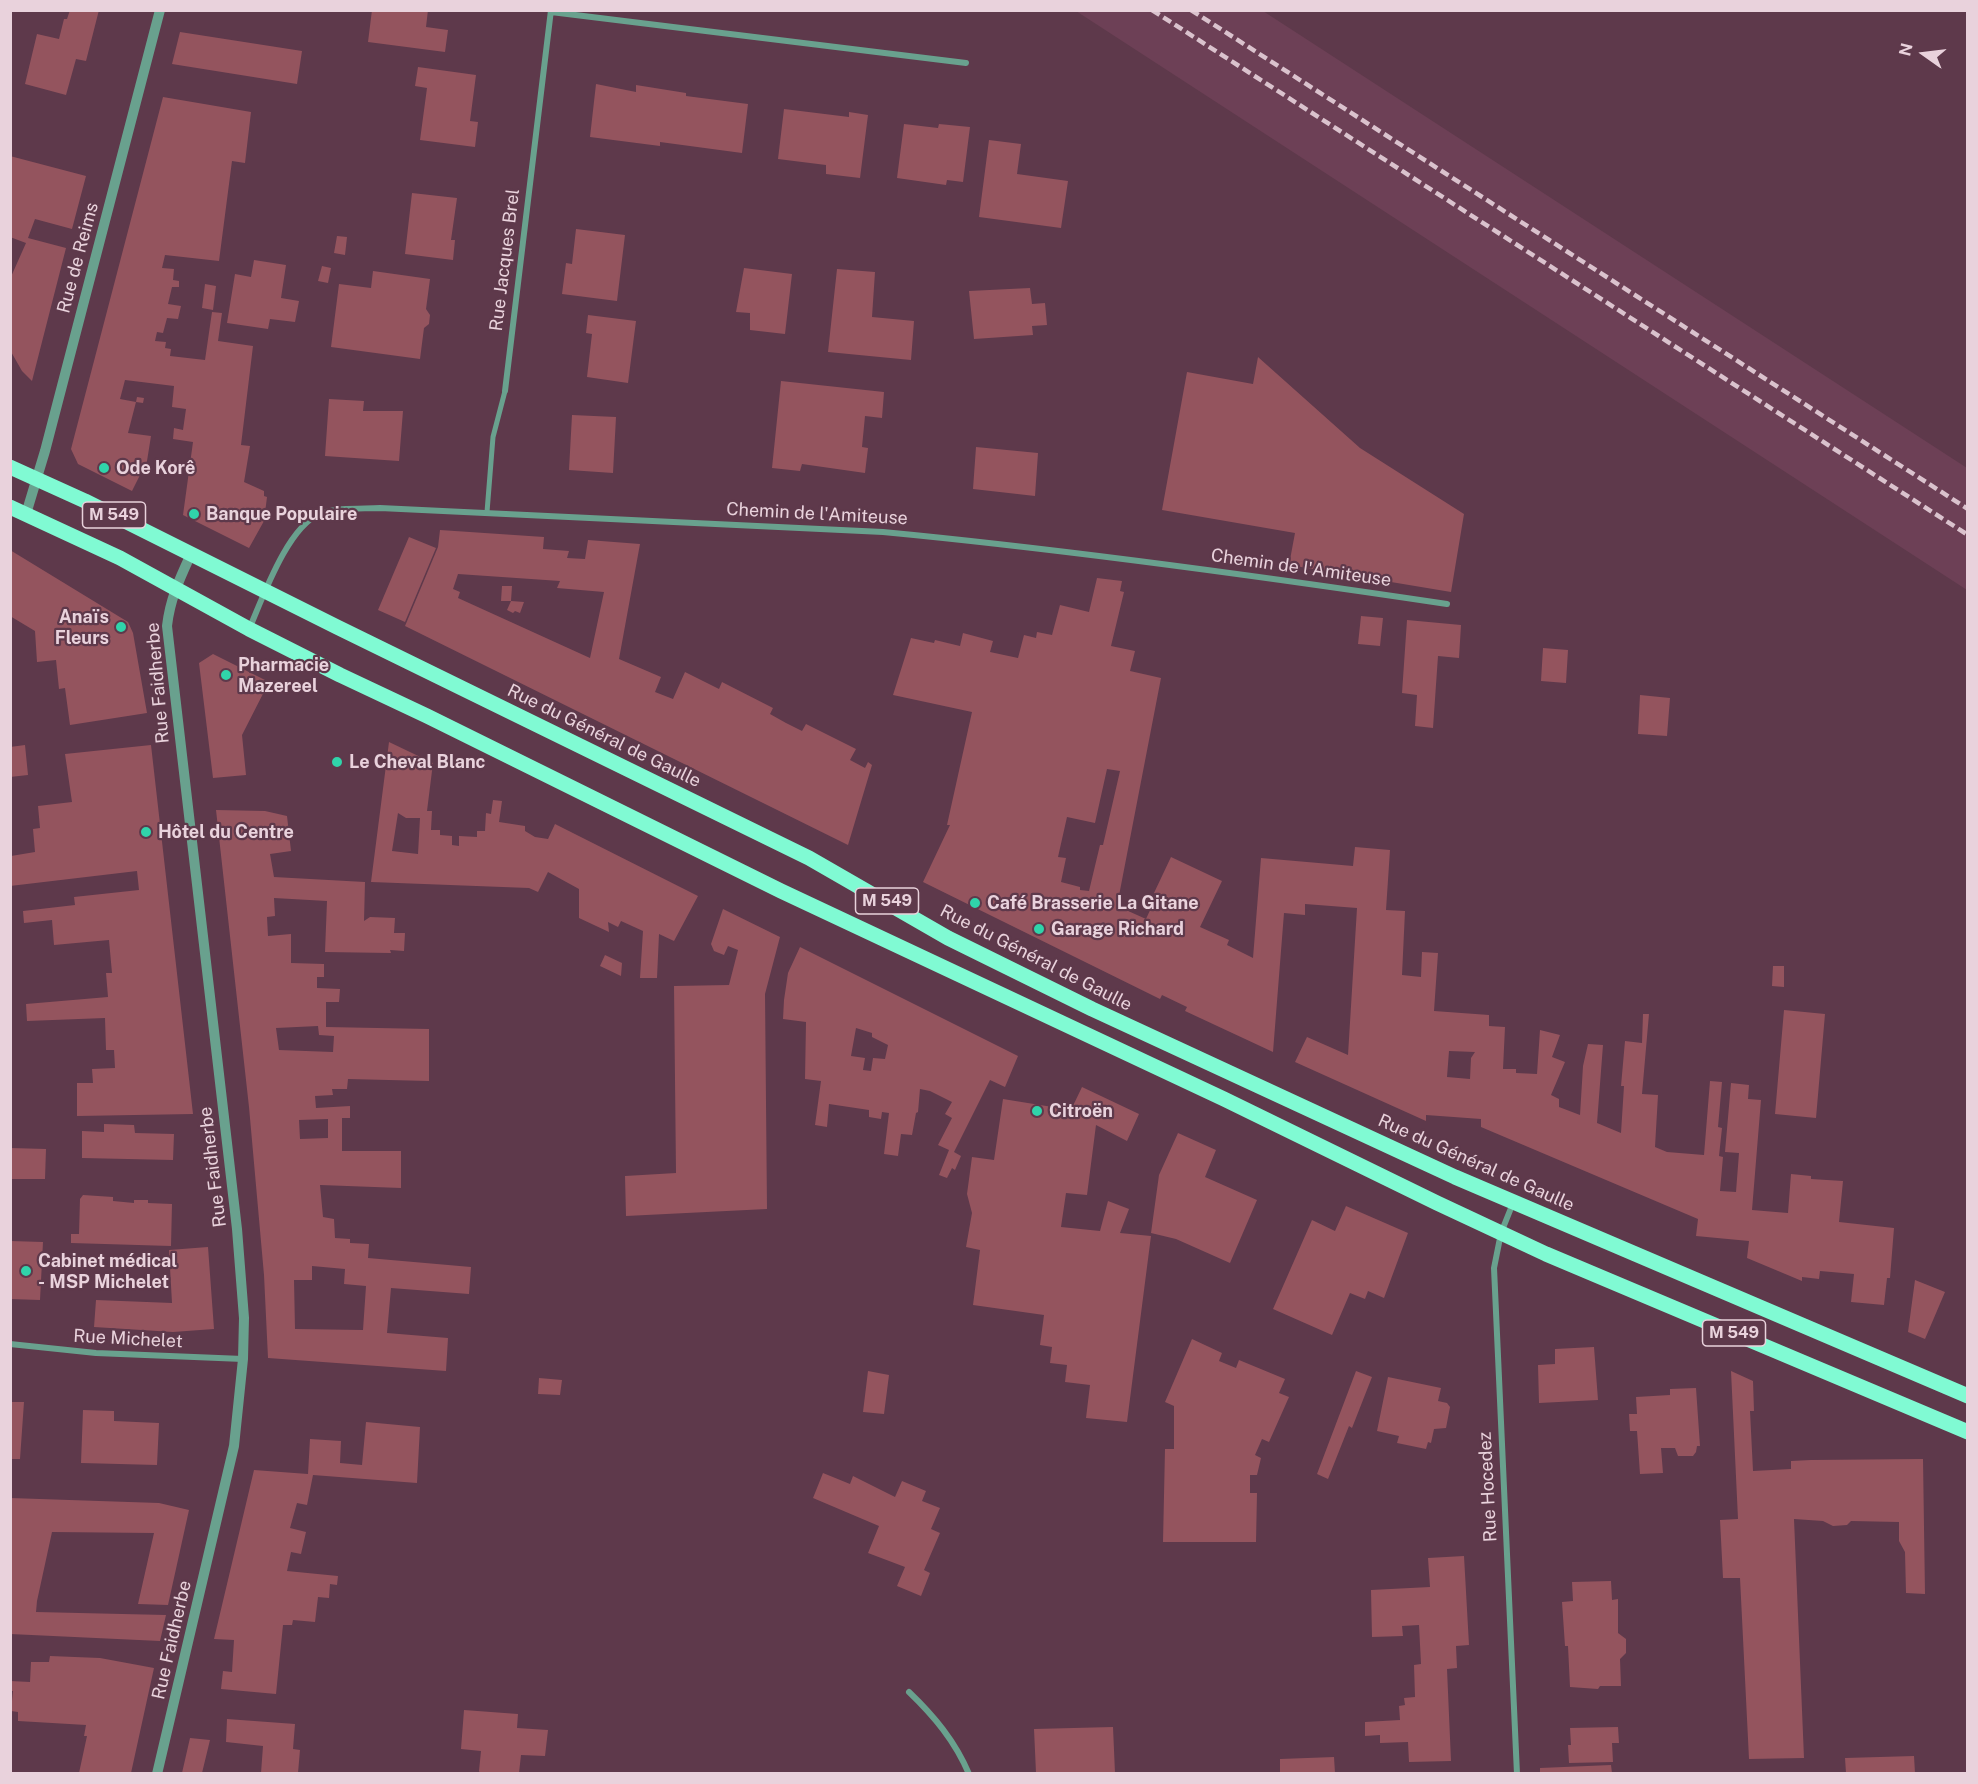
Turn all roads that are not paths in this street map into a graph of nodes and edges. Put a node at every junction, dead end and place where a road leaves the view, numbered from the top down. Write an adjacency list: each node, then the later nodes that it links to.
1 (160, 10): 6 (street, Rue de Reims)
2 (551, 11): 3 (street); 4 (street, Rue Jacques Brel)
3 (966, 63)
4 (505, 391): 8 (street, Rue Jacques Brel)
5 (10, 467): 6 (main road, Rue du Général de Gaulle / M 549)
6 (37, 478): 9 (street, Rue de Reims); 10 (main road, Rue du Général de Gaulle / M 549)
7 (10, 507): 9 (main road, M 549)
8 (487, 512): 12 (street, Chemin de l'Amiteuse); 13 (street, Chemin de l'Amiteuse)
9 (26, 514): 11 (main road, M 549)
10 (191, 554): 11 (street, Rue Faidherbe); 12 (main road, Rue du Général de Gaulle / M 549)
11 (175, 588): 14 (main road, M 549); 18 (street, Rue Faidherbe)
12 (265, 591): 14 (street, Chemin de l'Amiteuse); 15 (main road, Rue du Général de Gaulle / M 549)
13 (1446, 604)
14 (249, 629): 16 (main road, M 549)
15 (1513, 1202): 16 (street, Rue Hocedez); 19 (main road, Rue du Général de Gaulle / M 549)
16 (1501, 1233): 20 (main road, M 549); 24 (street, Rue Hocedez)
17 (10, 1344): 18 (street, Rue Michelet)
18 (243, 1359): 22 (street, Rue Faidherbe)
19 (1968, 1395)
20 (1968, 1432)
21 (909, 1692): 23 (street)
22 (157, 1773)
23 (969, 1773)
24 (1517, 1773)

